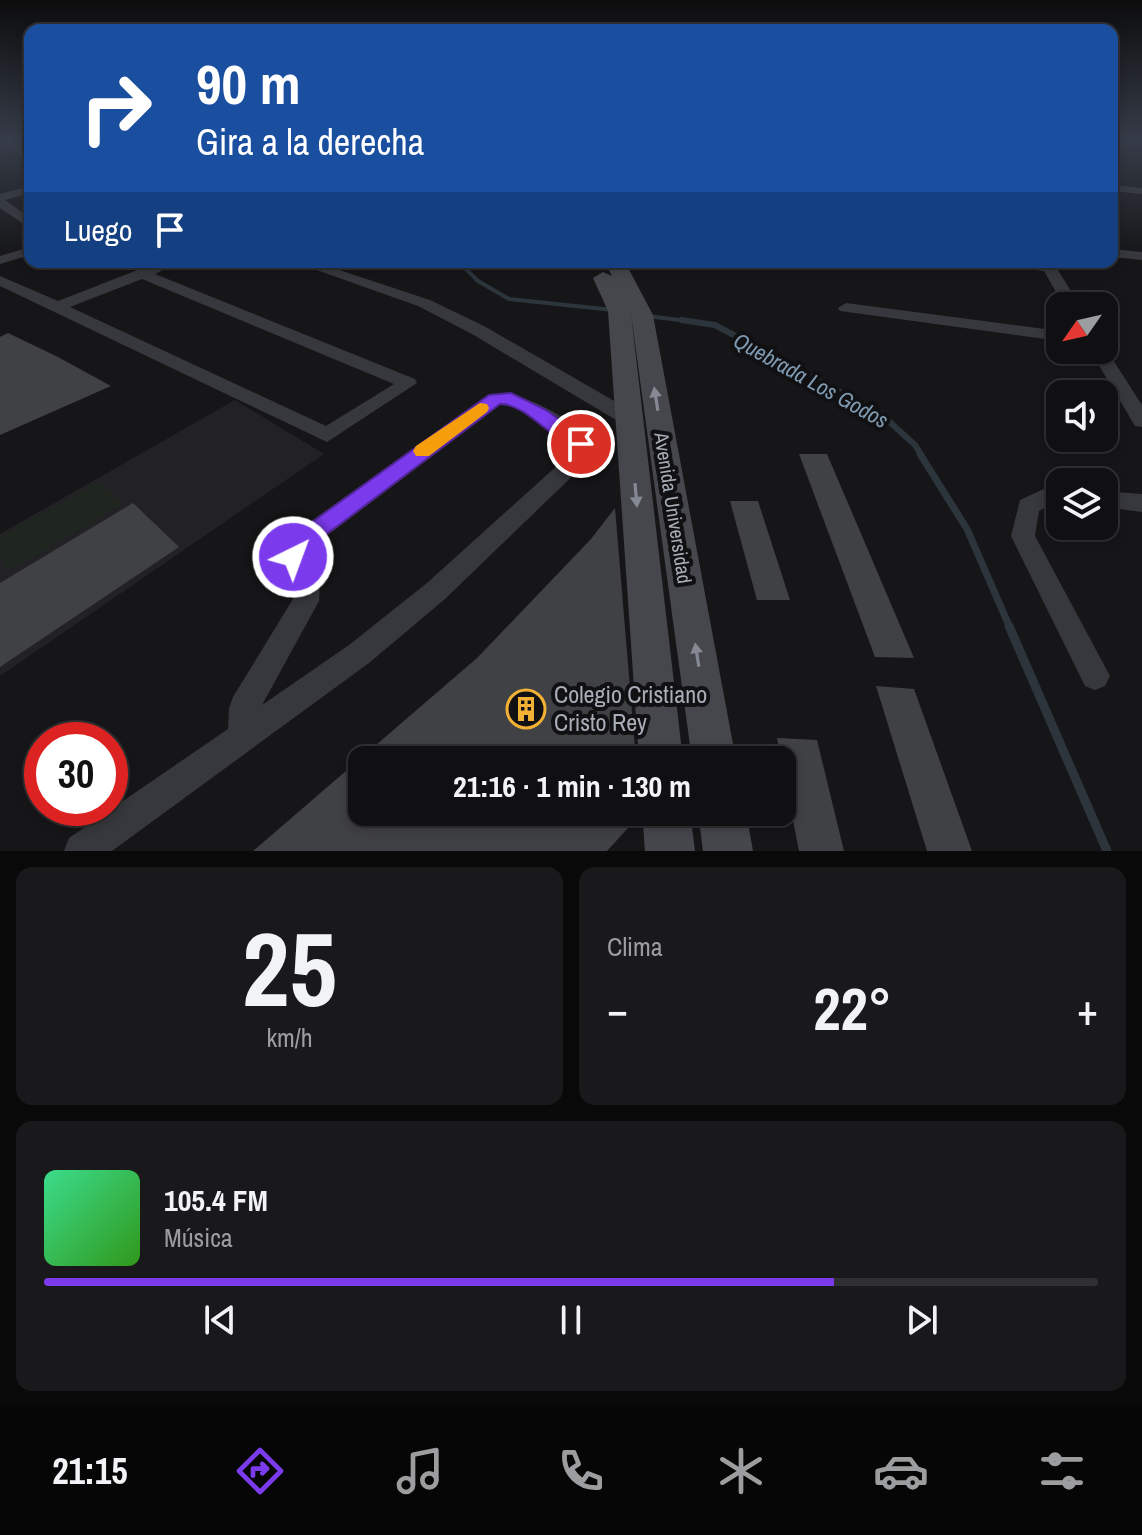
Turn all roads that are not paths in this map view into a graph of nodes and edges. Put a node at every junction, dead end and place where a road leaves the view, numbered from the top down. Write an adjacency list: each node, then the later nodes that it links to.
1 (1118, 186): 2 (street)
2 (1142, 188)
3 (24, 191): 4 (street)
4 (0, 200): 5 (street)
5 (24, 219)
6 (24, 253): 9 (street)
7 (1118, 254): 8 (street)
8 (1142, 256)
9 (0, 260)
10 (157, 268): 15 (street)
11 (319, 268): 23 (street)
12 (598, 268): 23 (street, Avenida Universidad)
13 (618, 268): 31 (street, Avenida Universidad, one-way to 13)
14 (1049, 268): 17 (street)
15 (143, 274): 18 (street); 18 (street)
16 (0, 280): 18 (street)
17 (1063, 292)
18 (57, 307)
19 (846, 308): 20 (street)
20 (1046, 334)
21 (1109, 364): 22 (street)
22 (1136, 402): 24 (street)
23 (628, 418): 30 (street, Avenida Universidad, one-way to 30)
24 (1142, 421)
25 (1046, 496): 28 (street)
26 (1118, 500): 27 (street)
27 (1142, 503)
28 (1095, 676)
29 (244, 736): 29 (street); 34 (street)
30 (660, 746)
31 (712, 746)
32 (667, 826): 35 (street)
33 (724, 826): 36 (street)
34 (82, 851)
35 (670, 851)
36 (728, 851)

